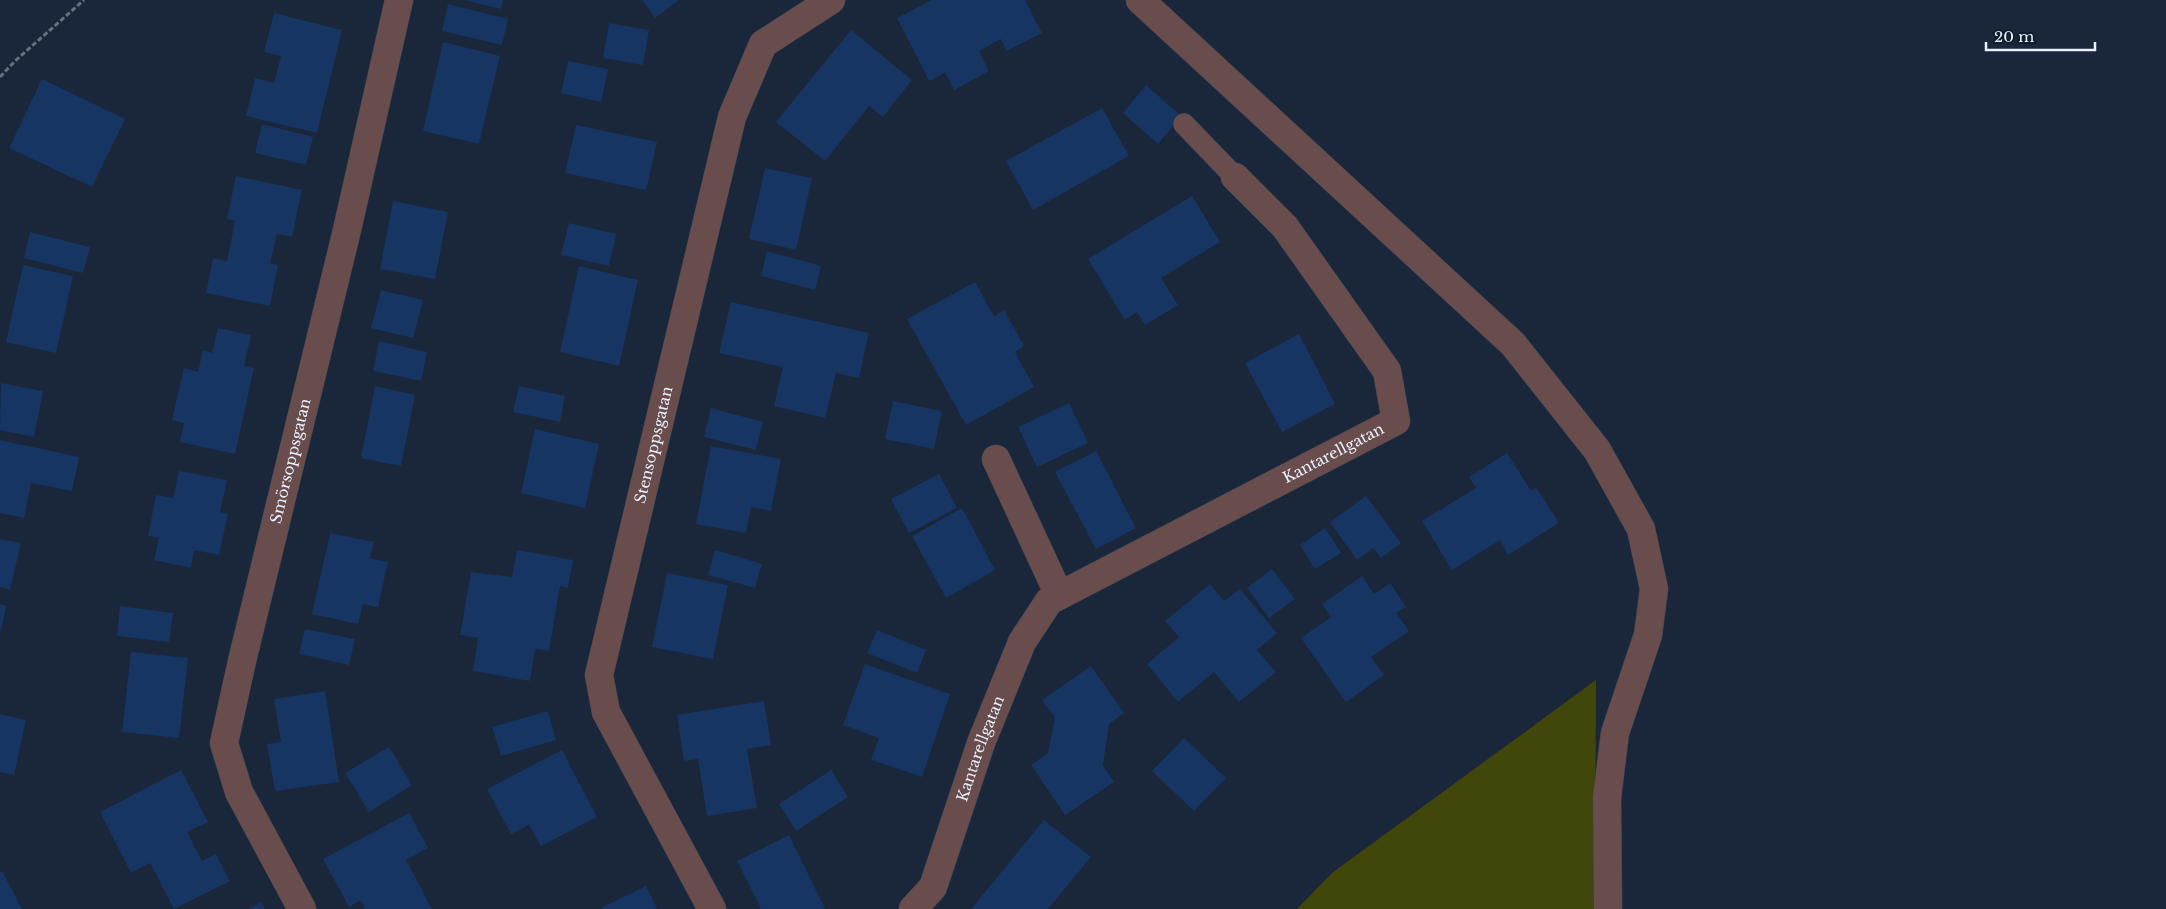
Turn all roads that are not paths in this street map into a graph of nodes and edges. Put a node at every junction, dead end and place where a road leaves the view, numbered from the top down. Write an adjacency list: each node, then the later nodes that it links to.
1 (399, 0): 8 (street, Smörsoppsgatan)
2 (831, 0): 9 (street, Stensoppsgatan)
3 (1140, 0): 11 (street)
4 (1184, 124): 5 (lane)
5 (1235, 177): 7 (street, Kantarellgatan)
6 (996, 459): 7 (street)
7 (1060, 595): 10 (street, Kantarellgatan)
8 (302, 909)
9 (712, 909)
10 (913, 909)
11 (1608, 909)

